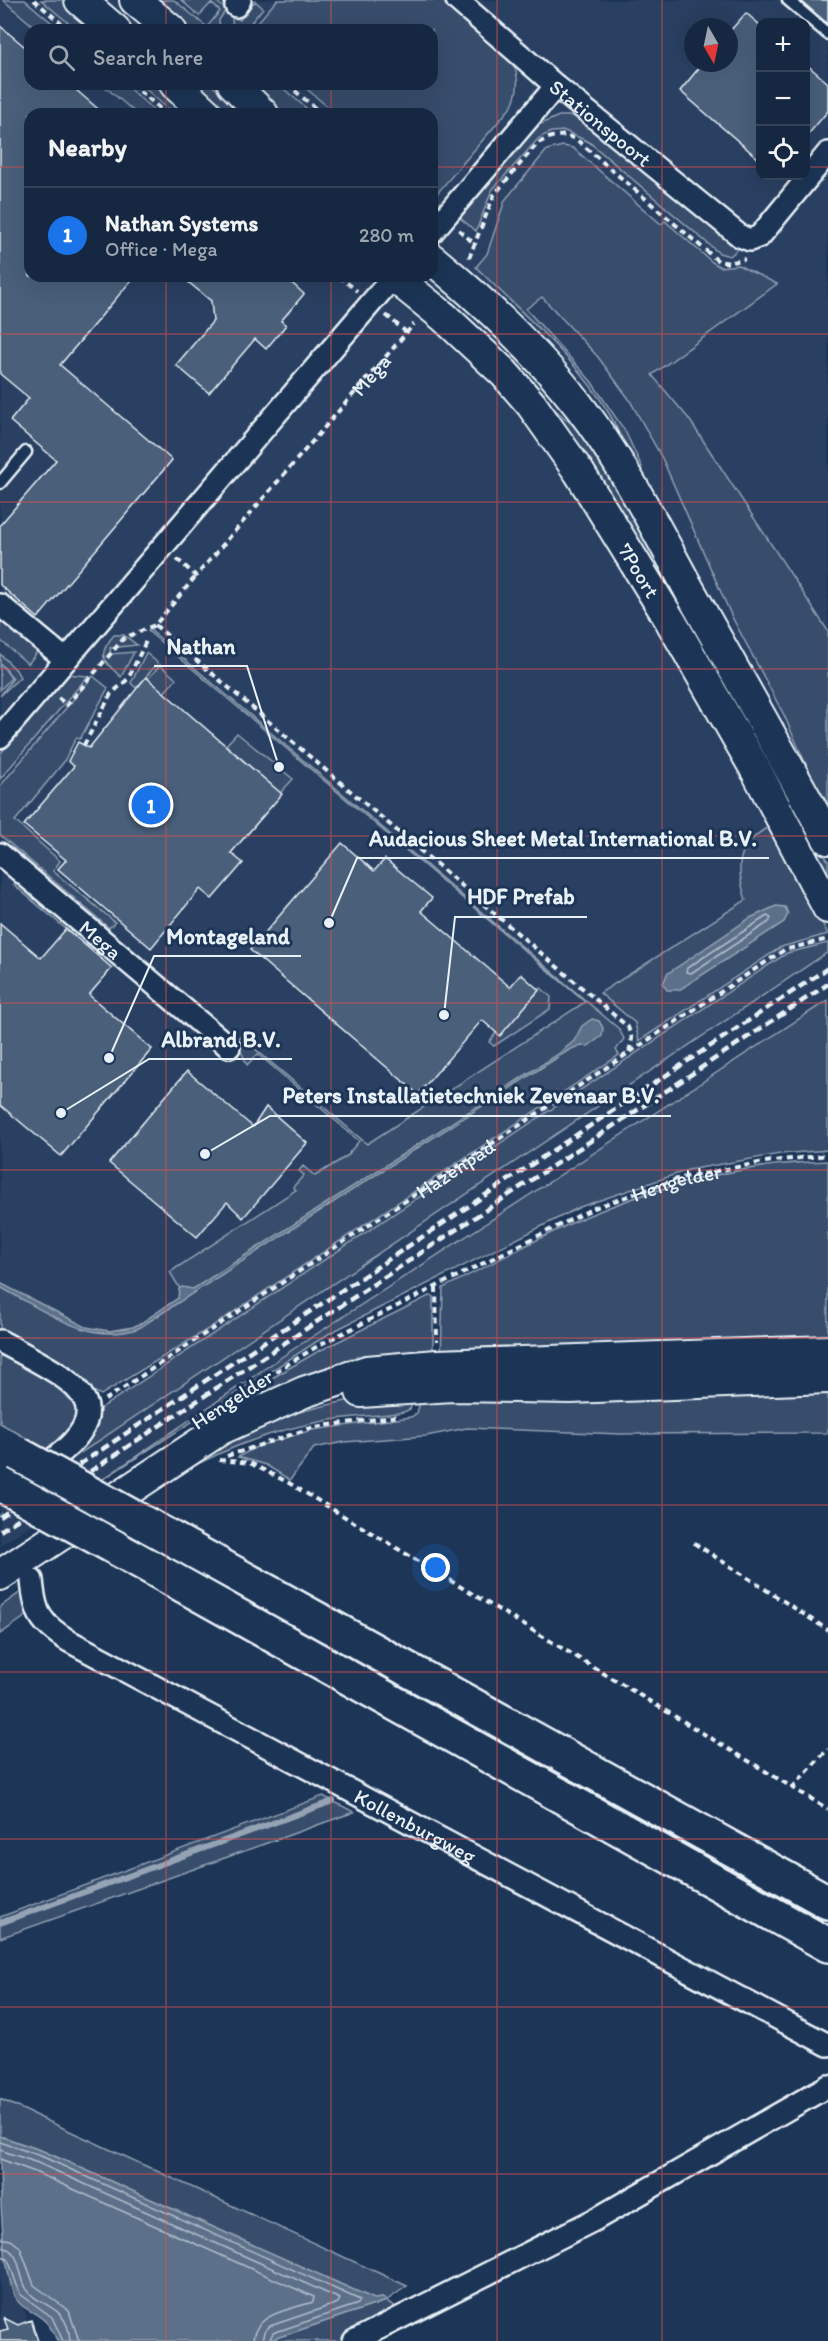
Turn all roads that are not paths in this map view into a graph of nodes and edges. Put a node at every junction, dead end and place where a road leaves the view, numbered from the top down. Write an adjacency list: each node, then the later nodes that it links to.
1 (80, 0): 5 (street)
2 (135, 0): 6 (street)
3 (457, 0): 8 (street, Stationspoort)
4 (788, 0): 7 (lane)
5 (108, 24)
6 (164, 24)
7 (828, 34)
8 (556, 86): 13 (street, Stationspoort); 14 (street)
9 (181, 90): 11 (street)
10 (238, 90): 12 (street)
11 (201, 108)
12 (256, 108)
13 (828, 153)
14 (438, 225)
15 (443, 268): 23 (street, 7Poort)
16 (389, 282): 21 (street)
17 (401, 282): 25 (street, 7Poort)
18 (26, 452): 19 (lane)
19 (0, 483)
20 (0, 605): 21 (street)
21 (66, 660): 22 (street)
22 (0, 737)
23 (828, 839)
24 (0, 854): 26 (street, Mega)
25 (826, 904)
26 (229, 1047)
27 (0, 1341): 33 (street)
28 (828, 1351): 30 (street, Hengelder)
29 (828, 1378): 30 (street, Hengelder)
30 (304, 1392): 34 (street, Hengelder)
31 (9, 1449): 36 (highway, bridge)
32 (0, 1484): 37 (highway, bridge)
33 (0, 1496)
34 (0, 1575)
35 (32, 1580): 38 (street, Kollenburgweg)
36 (828, 1902)
37 (828, 1945)
38 (828, 2045)
39 (828, 2086): 40 (street)
40 (354, 2341)

